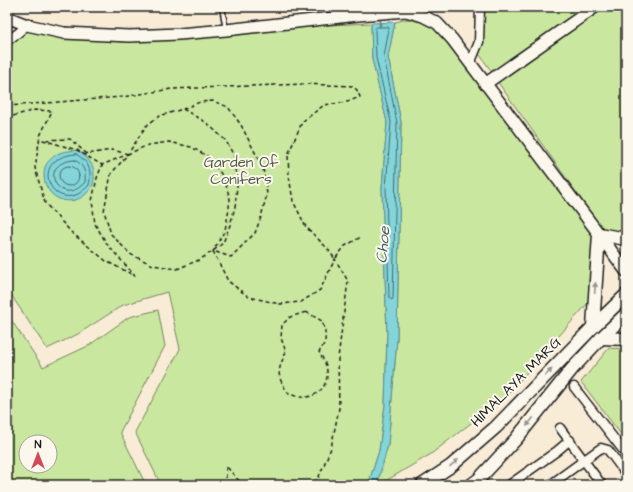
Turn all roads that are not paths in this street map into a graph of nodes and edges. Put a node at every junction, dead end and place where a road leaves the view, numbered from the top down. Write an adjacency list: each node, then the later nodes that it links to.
1 (222, 7): 6 (lane)
2 (480, 7): 8 (street)
3 (595, 7): 9 (street)
4 (7, 17): 5 (street)
5 (26, 25): 6 (street); 7 (street)
6 (226, 30): 8 (street)
7 (7, 40)
8 (470, 64): 9 (street)
9 (485, 84): 10 (street)
10 (599, 234): 11 (main road); 12 (street); 15 (main road, one-way to 10)
11 (626, 239)
12 (626, 271)
13 (626, 295): 15 (main road, HIMALAYA MARG)
14 (626, 314): 16 (main road, HIMALAYA MARG)
15 (593, 327): 25 (main road, HIMALAYA MARG, one-way to 15)
16 (601, 338): 17 (main road); 26 (main road, HIMALAYA MARG, one-way to 26)
17 (626, 339)
18 (574, 387): 21 (street)
19 (560, 428): 20 (street)
20 (570, 440): 22 (street); 27 (street)
21 (626, 454)
22 (584, 460): 23 (street); 24 (street); 28 (street)
23 (626, 474)
24 (599, 484)
25 (422, 485)
26 (471, 485)
27 (509, 485)
28 (550, 485)

